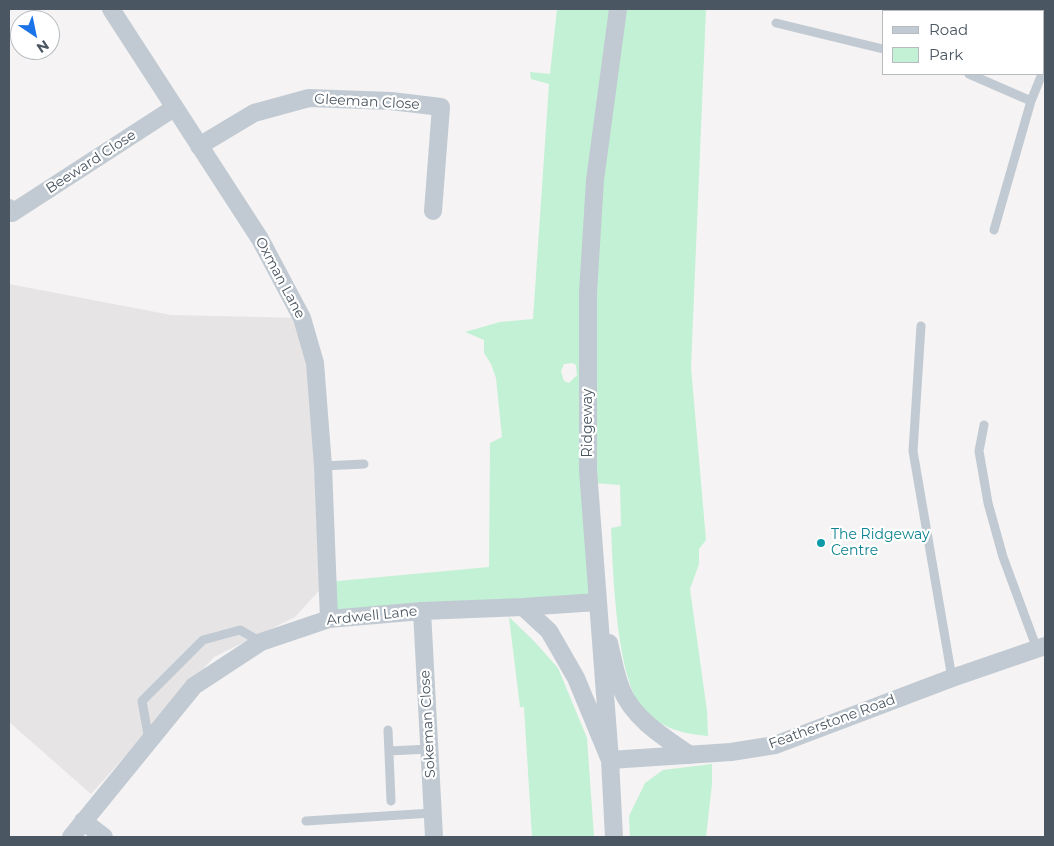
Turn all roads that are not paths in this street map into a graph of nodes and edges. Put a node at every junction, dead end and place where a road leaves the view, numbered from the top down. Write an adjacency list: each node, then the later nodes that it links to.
1 (111, 9): 8 (street, Oxman Lane)
2 (618, 9): 17 (street, Ridgeway)
3 (776, 23): 4 (lane)
4 (882, 49)
5 (971, 75): 7 (lane)
6 (1041, 75): 7 (lane)
7 (1031, 101): 12 (lane)
8 (174, 108): 9 (street, Oxman Lane); 10 (street, Beeward Close)
9 (199, 146): 11 (street, Gleeman Close); 16 (street, Oxman Lane)
10 (9, 208)
11 (433, 211)
12 (994, 230)
13 (921, 326): 23 (lane)
14 (984, 425): 22 (lane)
15 (364, 464): 16 (lane)
16 (323, 466): 20 (street, Oxman Lane)
17 (598, 602): 18 (street, Ardwell Lane); 28 (street); 29 (street, Ridgeway)
18 (522, 607): 19 (street, Ardwell Lane); 29 (street)
19 (422, 611): 20 (street, Ardwell Lane); 26 (street, Sokeman Close)
20 (328, 619): 21 (street, Ardwell Lane)
21 (261, 642): 25 (street, Ardwell Lane); 25 (lane)
22 (1041, 647): 23 (street, Featherstone Road)
23 (952, 678): 28 (street, Featherstone Road)
24 (388, 730): 27 (lane)
25 (149, 740): 32 (street, Ardwell Lane)
26 (429, 749): 27 (lane); 31 (street, Sokeman Close)
27 (389, 750): 30 (lane)
28 (690, 755): 29 (street, Featherstone Road)
29 (610, 760): 37 (street, Ridgeway)
30 (391, 801)
31 (432, 813): 33 (lane); 36 (street, Sokeman Close)
32 (83, 821): 34 (street, Ardwell Lane); 35 (street)
33 (306, 821)
34 (71, 837)
35 (104, 837)
36 (434, 837)
37 (614, 837)

